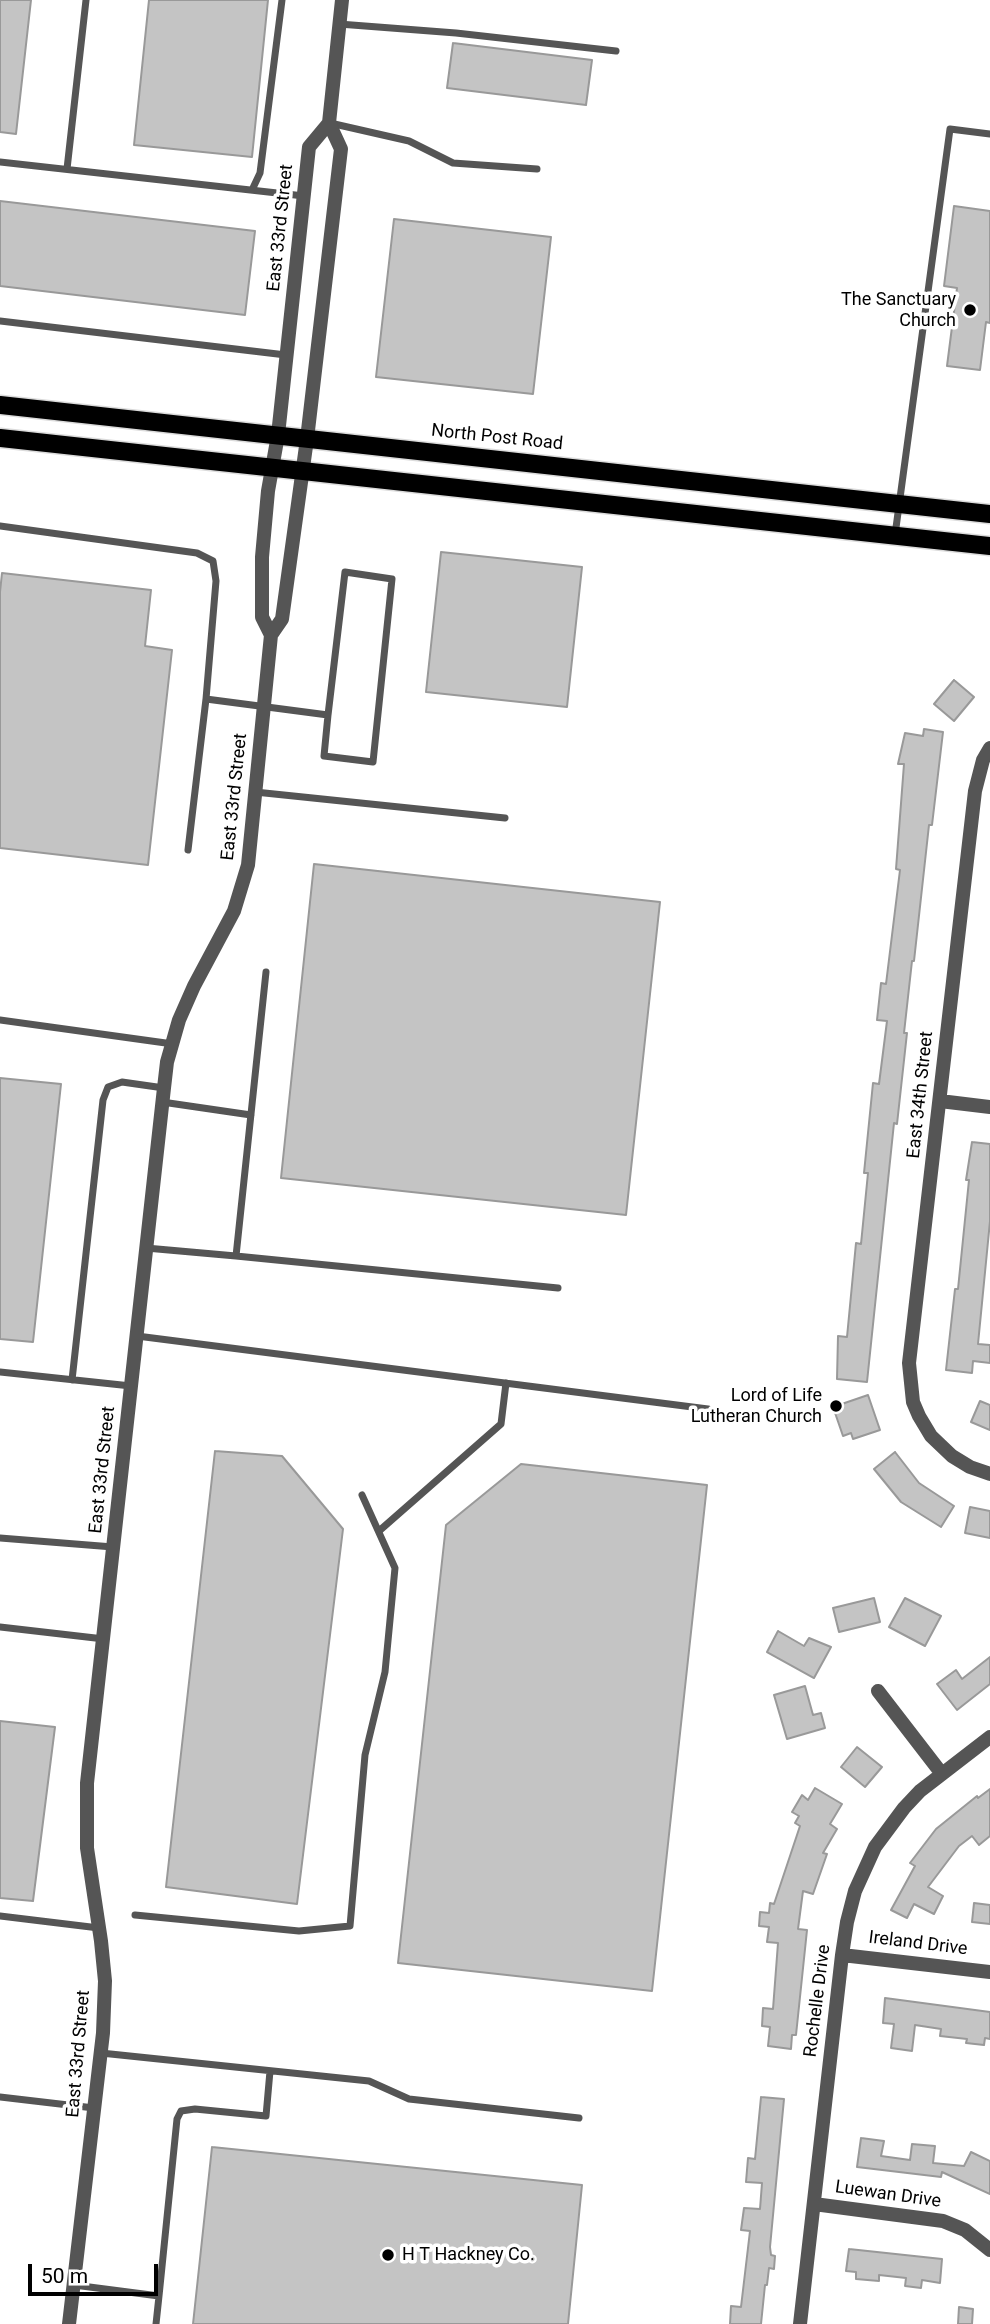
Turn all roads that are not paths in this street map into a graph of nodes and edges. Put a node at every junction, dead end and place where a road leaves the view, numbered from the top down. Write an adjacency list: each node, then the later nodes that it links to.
1 (86, 0): 9 (lane)
2 (282, 0): 11 (lane)
3 (342, 0): 4 (street, East 33rd Street)
4 (340, 24): 5 (lane); 6 (street, East 33rd Street)
5 (617, 51)
6 (329, 123): 10 (lane); 12 (street, East 33rd Street); 18 (street, East 33rd Street)
7 (990, 134): 21 (lane)
8 (0, 162): 9 (lane)
9 (67, 169): 11 (lane)
10 (537, 169)
11 (252, 190): 12 (lane)
12 (304, 196): 14 (street, East 33rd Street)
13 (0, 321): 14 (lane)
14 (286, 355): 16 (street, East 33rd Street)
15 (0, 405): 16 (main road, North Post Road)
16 (278, 435): 18 (main road, North Post Road); 19 (street, East 33rd Street)
17 (0, 438): 19 (main road)
18 (307, 439): 20 (street, East 33rd Street); 21 (main road, North Post Road)
19 (272, 467): 20 (main road); 26 (street, East 33rd Street)
20 (302, 471): 24 (main road); 26 (street, East 33rd Street)
21 (899, 504): 22 (main road, North Post Road); 24 (lane)
22 (990, 514)
23 (0, 526): 27 (lane)
24 (895, 535): 25 (main road)
25 (990, 546)
26 (271, 635): 28 (street, East 33rd Street)
27 (206, 699): 28 (lane); 33 (lane)
28 (263, 707): 29 (lane); 31 (street, East 33rd Street)
29 (328, 715): 29 (lane)
30 (990, 748): 38 (street, East 34th Street)
31 (255, 792): 32 (lane); 36 (street, East 33rd Street)
32 (505, 818)
33 (188, 850)
34 (266, 972): 40 (lane)
35 (0, 1020): 36 (lane)
36 (173, 1044): 37 (street, East 33rd Street)
37 (163, 1095): 40 (lane); 41 (street, East 33rd Street); 46 (lane)
38 (940, 1101): 39 (street); 50 (street, East 34th Street)
39 (990, 1107)
40 (251, 1115): 42 (lane)
41 (146, 1248): 42 (lane); 44 (street, East 33rd Street)
42 (236, 1256): 43 (lane)
43 (558, 1288)
44 (136, 1336): 47 (lane); 48 (street, East 33rd Street)
45 (0, 1372): 46 (lane)
46 (72, 1380): 48 (lane)
47 (506, 1383): 49 (lane); 52 (lane)
48 (131, 1386): 54 (street, East 33rd Street)
49 (708, 1409)
50 (990, 1474)
51 (362, 1495): 52 (lane)
52 (379, 1531): 60 (lane)
53 (0, 1538): 54 (lane)
54 (114, 1547): 56 (street, East 33rd Street)
55 (0, 1627): 56 (lane)
56 (104, 1639): 62 (street, East 33rd Street)
57 (878, 1691): 59 (street)
58 (990, 1737): 59 (street, Rochelle Drive)
59 (942, 1774): 63 (street, Rochelle Drive)
60 (135, 1915)
61 (0, 1916): 62 (lane)
62 (99, 1928): 65 (street, East 33rd Street)
63 (842, 1955): 64 (street, Ireland Drive); 70 (street, Rochelle Drive)
64 (990, 1972)
65 (101, 2053): 66 (lane); 68 (street, East 33rd Street)
66 (270, 2071): 69 (lane); 73 (lane)
67 (0, 2097): 68 (lane)
68 (94, 2108): 72 (street, East 33rd Street)
69 (579, 2118)
70 (814, 2204): 71 (street, Luewan Drive); 76 (street, Rochelle Drive)
71 (990, 2250)
72 (74, 2285): 73 (lane); 74 (street, East 33rd Street)
73 (159, 2296): 75 (lane)
74 (69, 2324)
75 (156, 2324)
76 (800, 2324)

